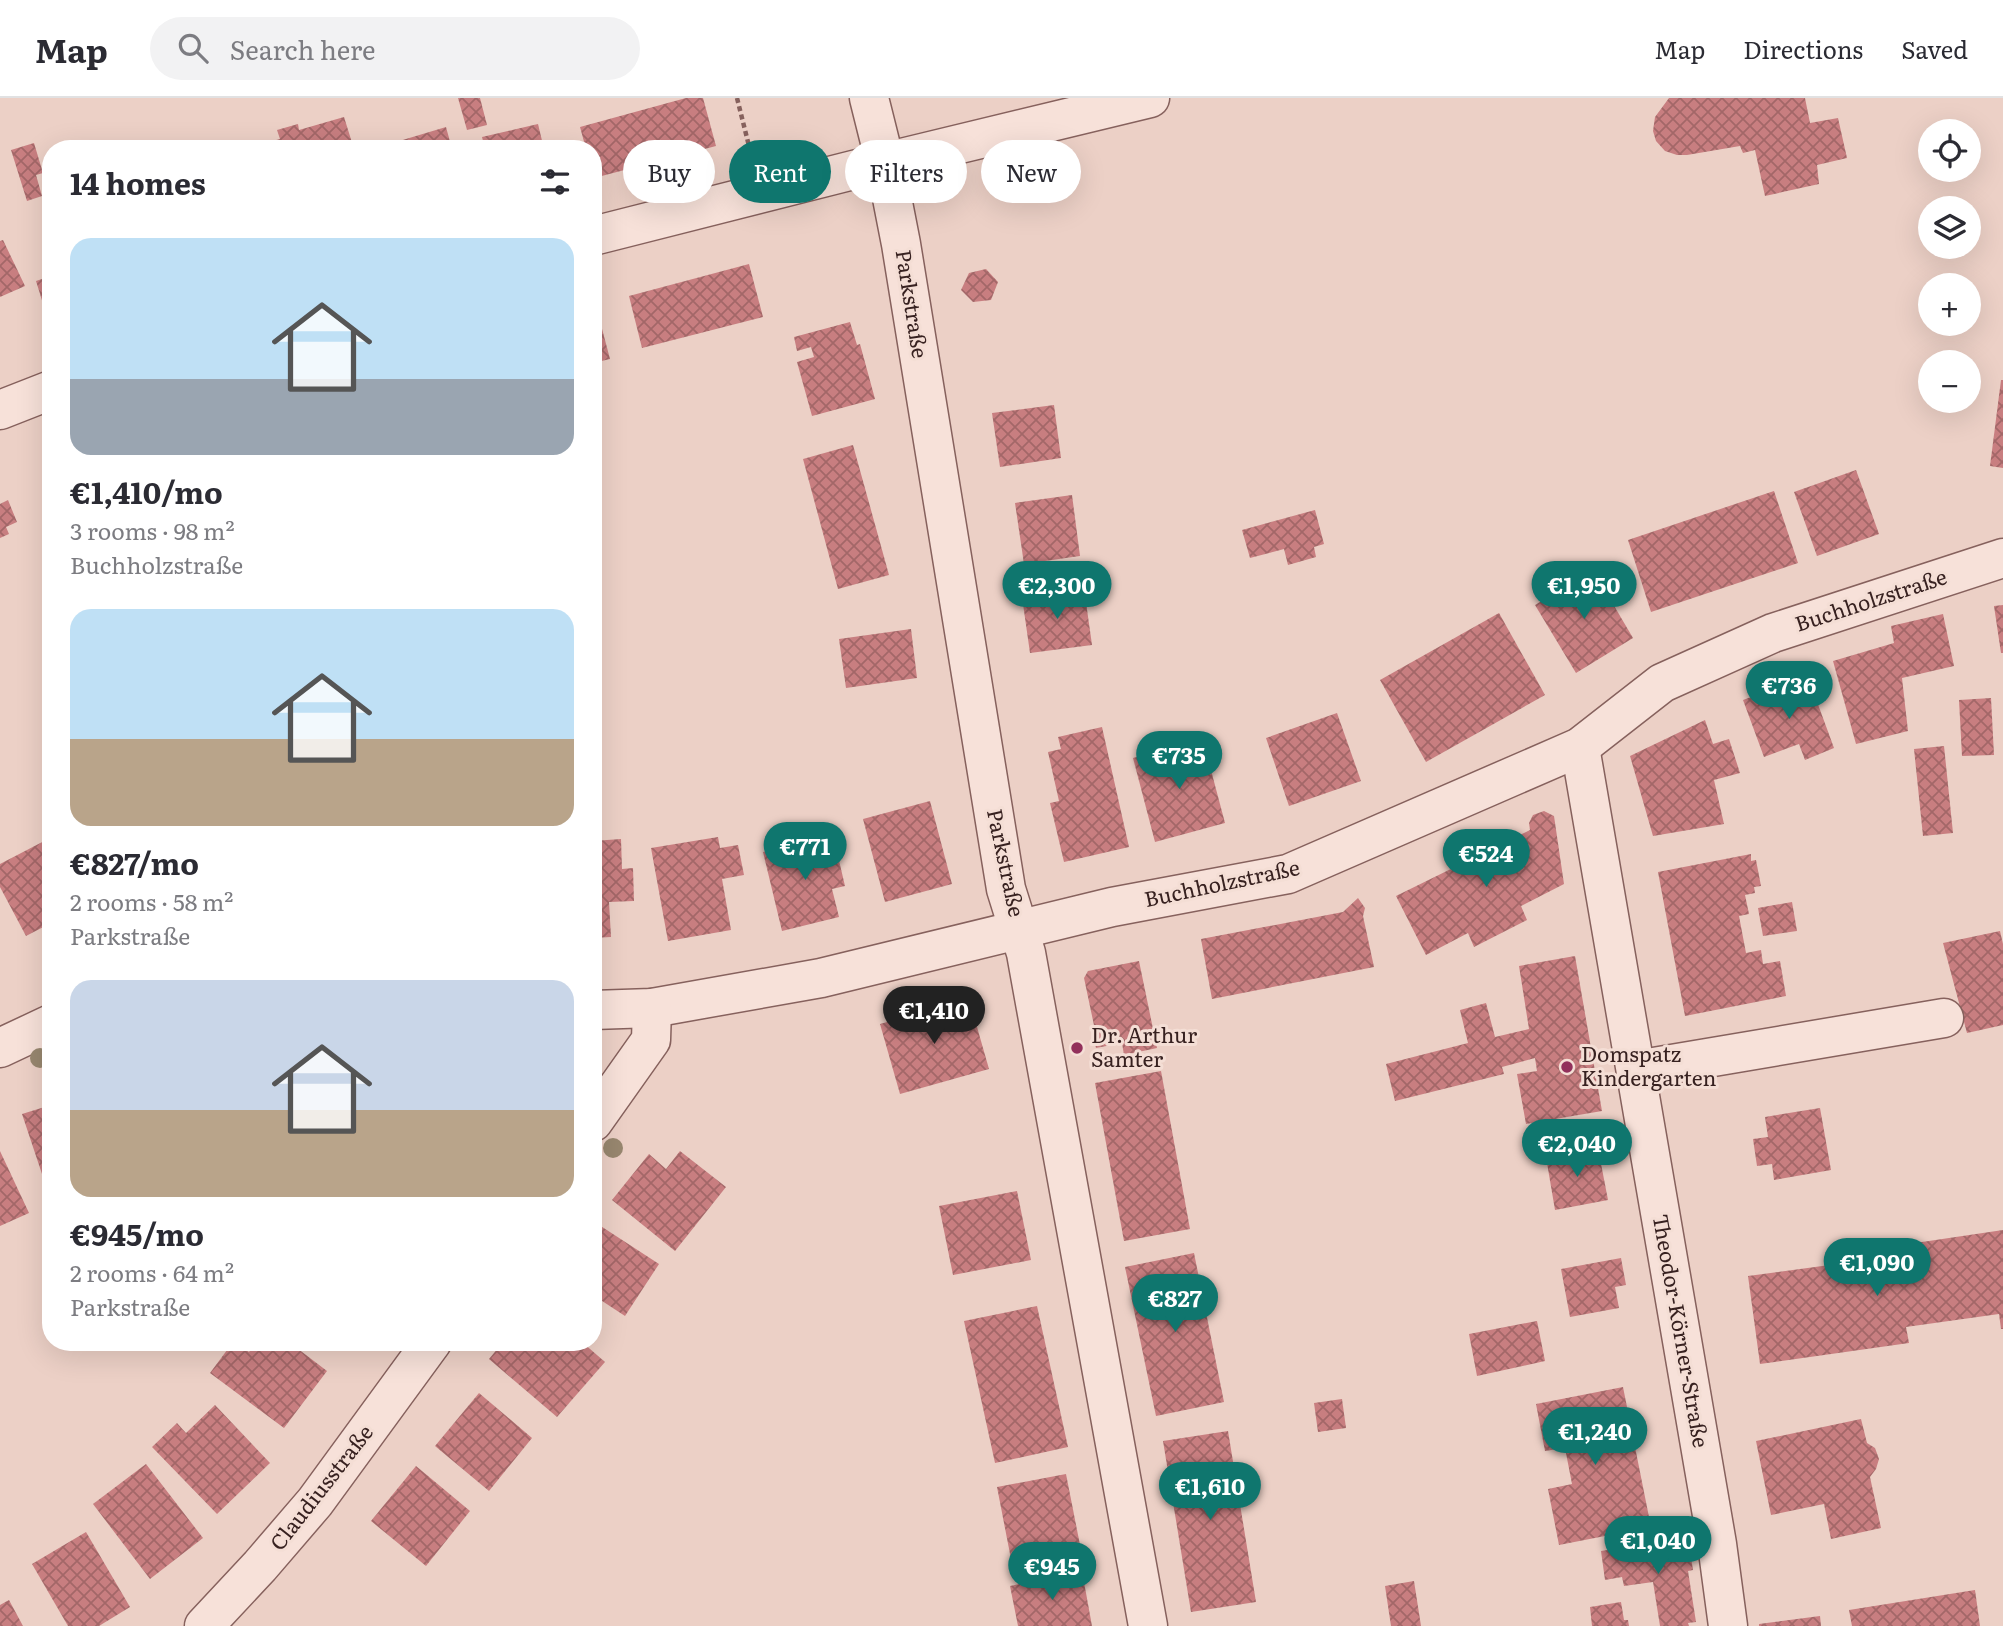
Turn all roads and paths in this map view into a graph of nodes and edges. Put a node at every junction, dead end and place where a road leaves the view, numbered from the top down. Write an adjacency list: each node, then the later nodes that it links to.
1 (869, 98): 3 (street, Parkstraße)
2 (1150, 98): 4 (street)
3 (880, 140)
4 (967, 142)
5 (845, 172): 7 (street)
6 (893, 203): 12 (street, Parkstraße)
7 (602, 234)
8 (42, 394): 9 (street)
9 (0, 410)
10 (2003, 558): 11 (street, Buchholzstraße)
11 (1580, 747): 12 (street, Buchholzstraße); 18 (street, Theodor-Körner-Straße)
12 (1019, 929): 13 (street, Buchholzstraße); 22 (street, Parkstraße)
13 (652, 1008): 14 (street, Buchholzstraße); 19 (street)
14 (602, 1010)
15 (1944, 1018): 18 (street)
16 (42, 1028): 17 (street)
17 (0, 1048)
18 (1636, 1070): 23 (street, Theodor-Körner-Straße)
19 (602, 1109)
20 (425, 1351): 21 (street, Claudiusstraße)
21 (204, 1626)
22 (1148, 1626)
23 (1728, 1626)

